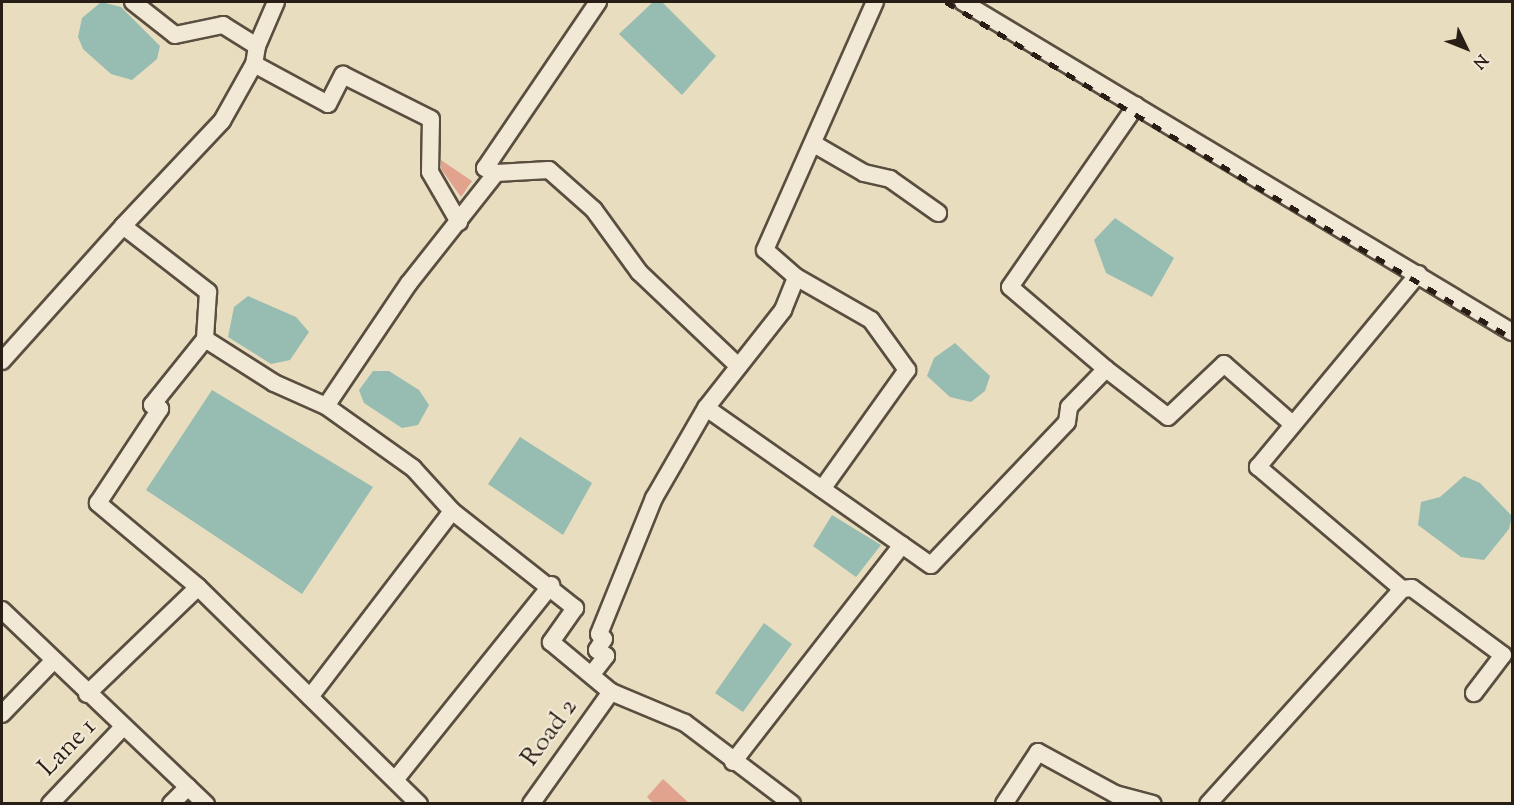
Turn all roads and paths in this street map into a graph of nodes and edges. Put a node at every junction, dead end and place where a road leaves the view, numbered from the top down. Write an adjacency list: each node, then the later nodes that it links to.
1 (133, 2): 6 (street)
2 (276, 2): 6 (street)
3 (598, 2): 10 (street)
4 (874, 2): 9 (street)
5 (963, 2): 8 (street)
6 (257, 46): 7 (street)
7 (255, 64): 12 (street); 13 (street)
8 (1136, 106): 14 (street); 20 (street)
9 (814, 144): 11 (street); 15 (street)
10 (496, 173): 12 (street); 19 (street)
11 (938, 213)
12 (459, 222): 21 (street)
13 (123, 226): 17 (street); 18 (street)
14 (1418, 274): 16 (street); 23 (street)
15 (796, 277): 19 (street); 24 (street)
16 (1512, 332)
17 (205, 339): 21 (street); 28 (street)
18 (2, 361)
19 (738, 366): 22 (street)
20 (1106, 369): 23 (street); 26 (street)
21 (326, 406): 25 (street)
22 (706, 408): 24 (street); 32 (street)
23 (1290, 422): 29 (street)
24 (822, 489): 26 (street)
25 (452, 511): 27 (street); 36 (street)
26 (902, 545): 39 (street)
27 (551, 585): 32 (street); 40 (street)
28 (198, 587): 35 (street); 36 (street)
29 (1402, 589): 34 (street); 51 (street)
30 (2, 610): 31 (street)
31 (53, 661): 35 (street); 37 (street)
32 (592, 674): 33 (street)
33 (611, 692): 39 (street); 47 (street, Road 2)
34 (1474, 693)
35 (87, 694): 38 (street)
36 (310, 697): 40 (street)
37 (2, 714)
38 (122, 728): 41 (street); 43 (street, Lane 1)
39 (732, 762): 48 (street)
40 (395, 780): 46 (street)
41 (188, 787): 44 (street); 45 (street)
42 (1112, 799): 49 (street); 50 (street)
43 (50, 804)
44 (171, 804)
45 (206, 804)
46 (419, 804)
47 (531, 804)
48 (792, 804)
49 (1004, 804)
50 (1153, 804)
51 (1208, 804)

